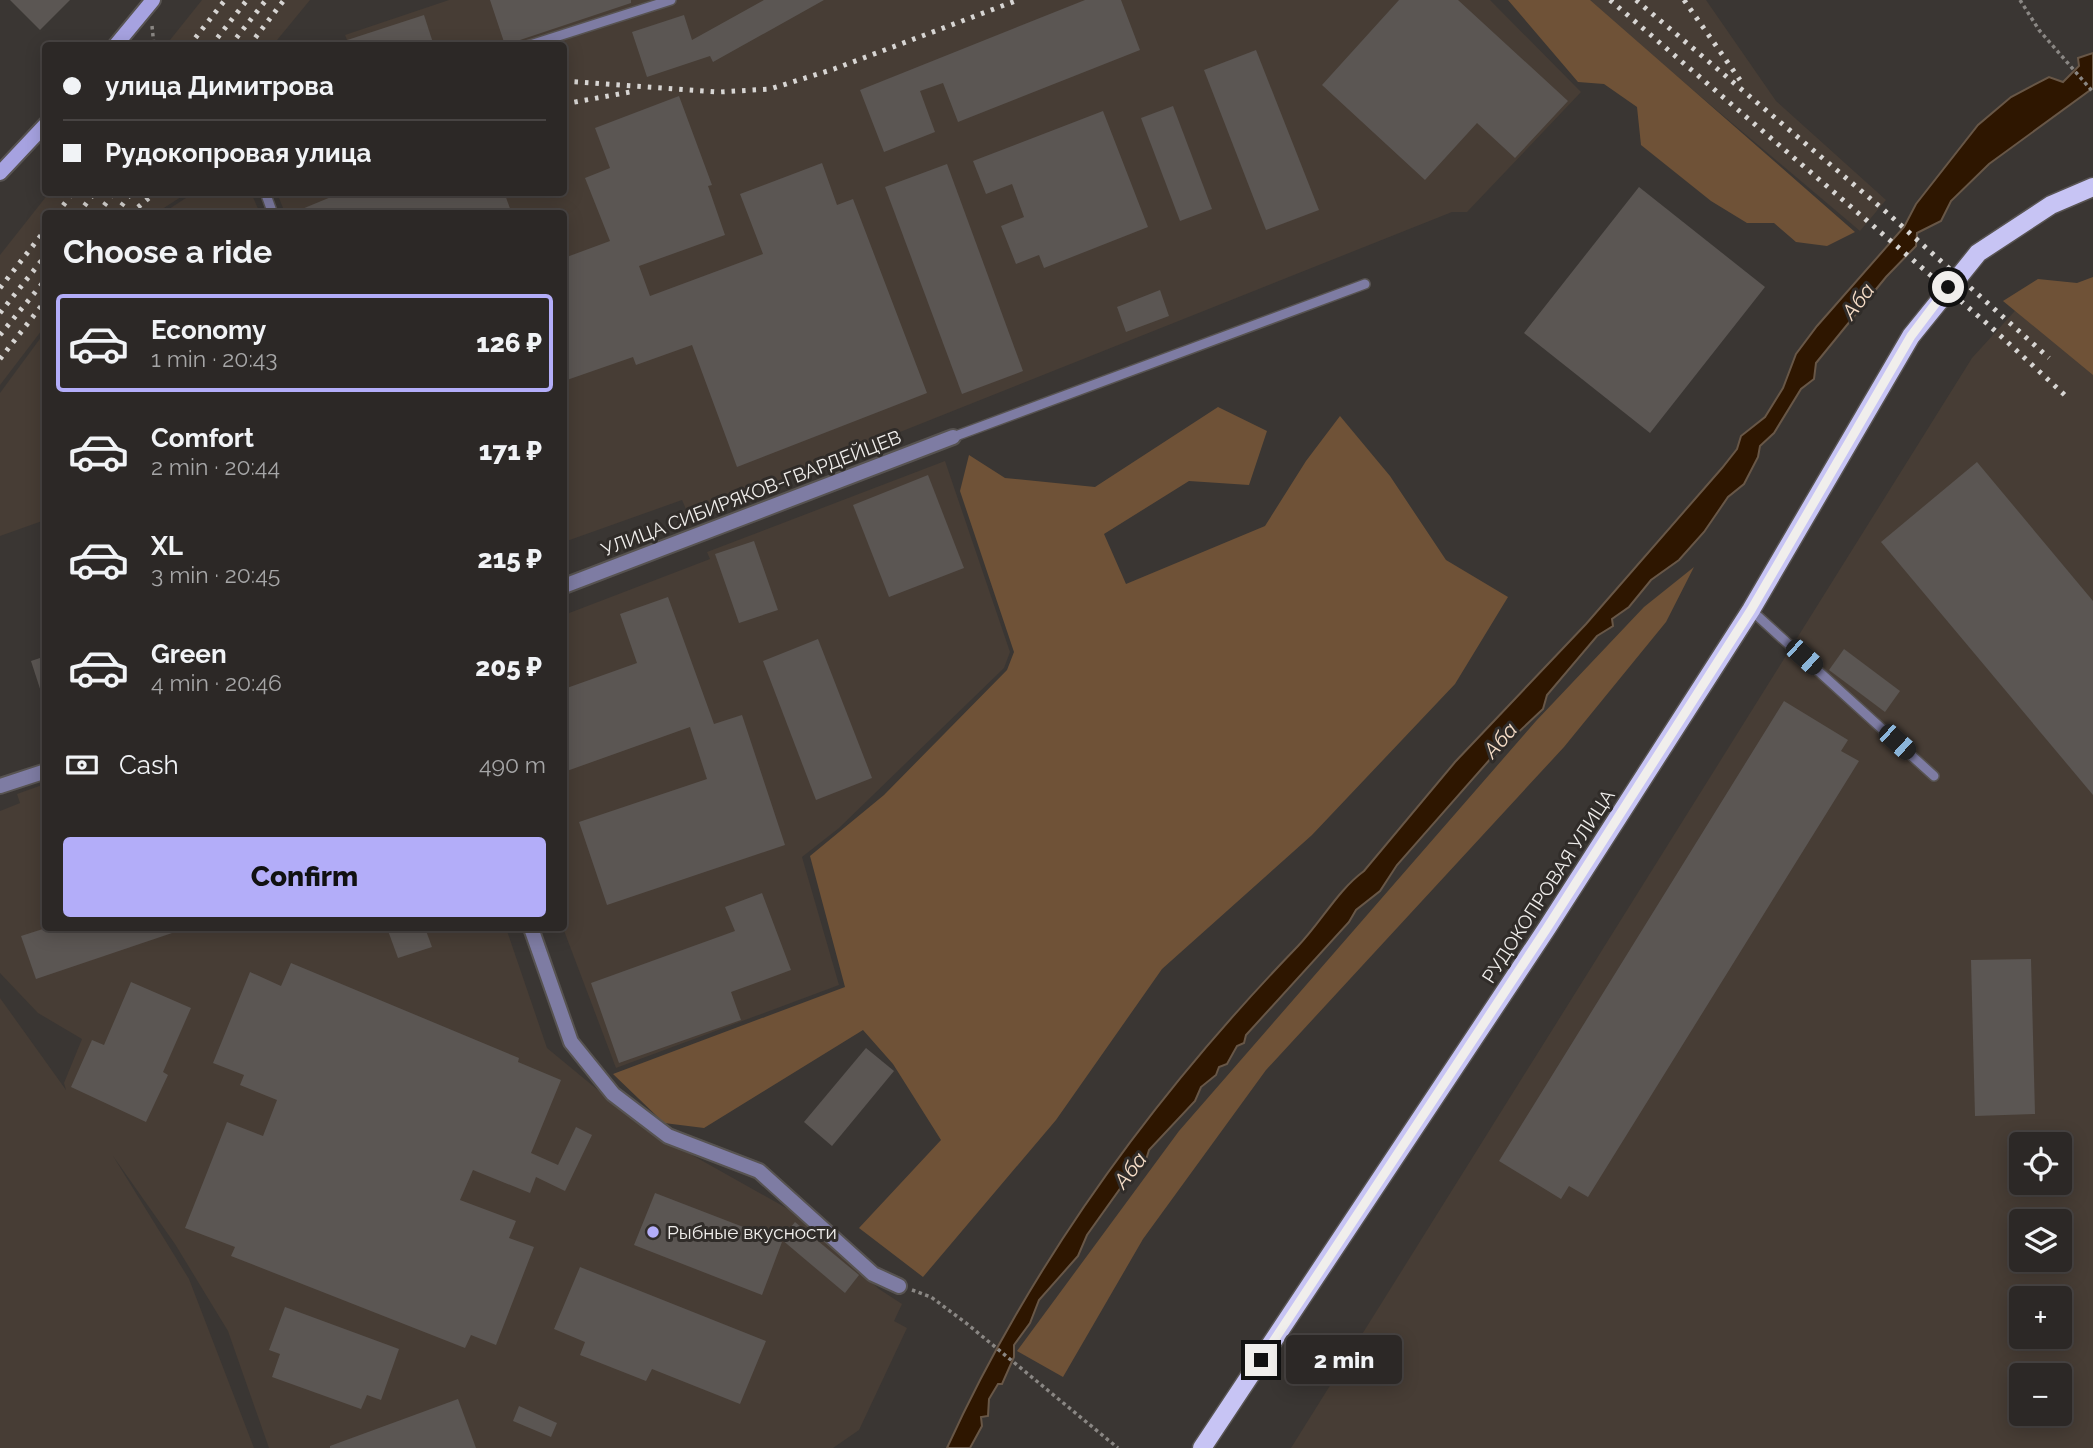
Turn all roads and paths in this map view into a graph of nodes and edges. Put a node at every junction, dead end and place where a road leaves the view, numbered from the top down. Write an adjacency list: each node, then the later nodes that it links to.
1 (153, 0): 4 (main road)
2 (671, 0): 5 (lane)
3 (2020, 0): 6 (path)
4 (118, 42)
5 (540, 42)
6 (2093, 92)
7 (42, 128): 8 (main road)
8 (0, 173)
9 (2093, 187): 13 (main road, РУДОКОПРОВАЯ УЛИЦА)
10 (1364, 284): 11 (lane)
11 (953, 436): 12 (street, УЛИЦА СИБИРЯКОВ-ГВАРДЕЙЦЕВ)
12 (567, 585)
13 (1751, 610): 15 (lane); 20 (main road, РУДОКОПРОВАЯ УЛИЦА)
14 (42, 772): 16 (street)
15 (1934, 776)
16 (0, 786)
17 (532, 931): 18 (street)
18 (899, 1286): 19 (path)
19 (1118, 1448)
20 (1202, 1448)

